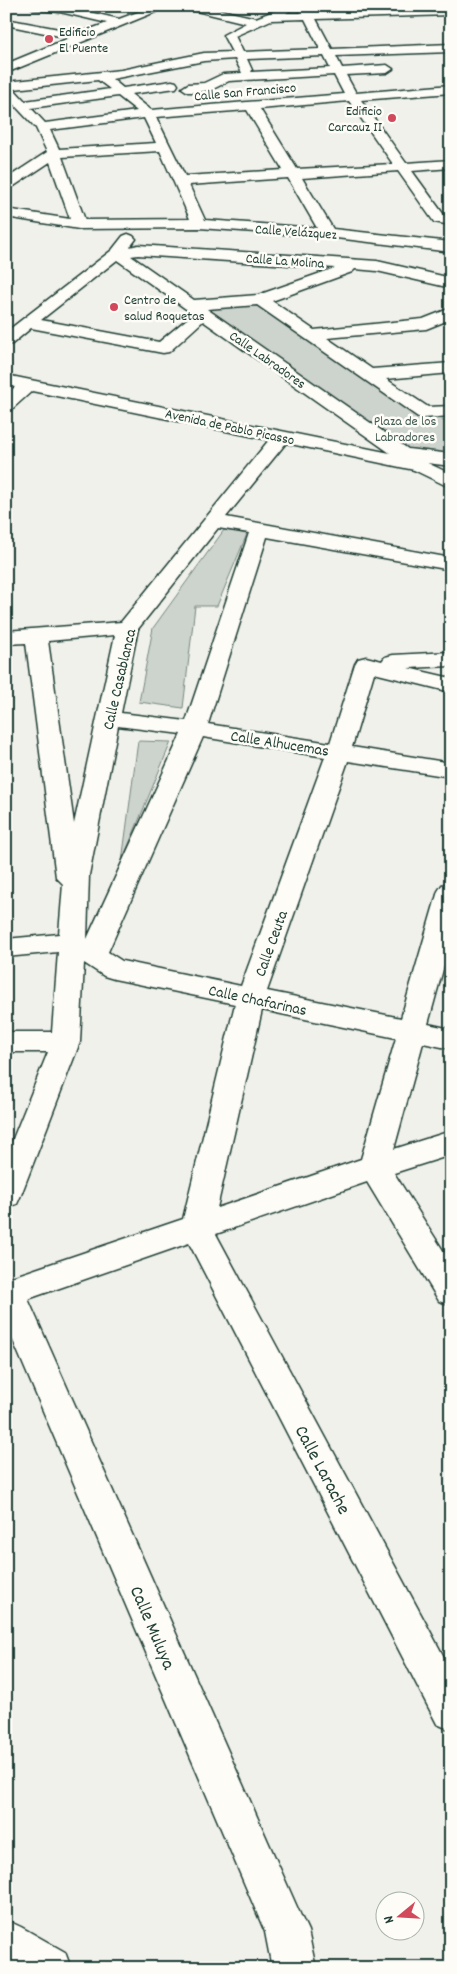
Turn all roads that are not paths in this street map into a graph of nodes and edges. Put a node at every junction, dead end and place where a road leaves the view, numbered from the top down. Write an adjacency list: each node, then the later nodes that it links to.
1 (34, 6): 10 (street)
2 (165, 6): 10 (street)
3 (188, 6): 8 (street)
4 (292, 6): 8 (street)
5 (398, 10): 6 (street); 7 (street); 11 (street)
6 (305, 11): 8 (street); 19 (street)
7 (451, 12)
8 (262, 20): 12 (street)
9 (6, 22): 14 (street)
10 (120, 23): 14 (street)
11 (408, 25)
12 (229, 36): 13 (street); 22 (street)
13 (259, 36)
14 (81, 37): 20 (street)
15 (416, 37): 17 (street)
16 (451, 48): 17 (street)
17 (425, 49): 19 (street); 23 (street)
18 (23, 51): 20 (street)
19 (328, 52): 22 (street); 28 (street)
20 (44, 53): 21 (street); 24 (street)
21 (65, 55)
22 (239, 55): 27 (street); 30 (street)
23 (433, 61)
24 (8, 66)
25 (397, 69): 28 (street)
26 (101, 70): 27 (street); 29 (street); 33 (street); 35 (street)
27 (136, 70): 29 (street)
28 (338, 71): 30 (street); 36 (street)
29 (121, 74): 31 (street)
30 (249, 75): 34 (street); 37 (street)
31 (172, 85): 34 (street); 35 (street)
32 (449, 85): 36 (street, Calle San Francisco)
33 (6, 87): 38 (street)
34 (188, 88): 39 (street)
35 (122, 94): 38 (street); 40 (street)
36 (352, 97): 37 (street, Calle San Francisco); 45 (street)
37 (255, 105): 39 (street, Calle San Francisco); 46 (street)
38 (22, 106): 41 (street)
39 (195, 110): 40 (street, Calle San Francisco)
40 (148, 114): 41 (street, Calle San Francisco); 42 (street)
41 (42, 127): 43 (street)
42 (165, 147): 43 (street); 47 (street)
43 (54, 152): 48 (street); 53 (street)
44 (451, 164): 45 (street)
45 (402, 167): 46 (street); 50 (street)
46 (292, 174): 47 (street); 54 (street)
47 (180, 181): 52 (street)
48 (6, 185)
49 (6, 213): 53 (street, Calle Velázquez)
50 (451, 221)
51 (141, 222): 52 (street, Calle Velázquez); 53 (street, Calle Velázquez); 56 (street)
52 (199, 224): 54 (street, Calle Velázquez)
53 (79, 225)
54 (328, 233): 55 (street, Calle Velázquez)
55 (451, 247)
56 (117, 253): 57 (street, Calle La Molina); 60 (street, Calle Labradores); 62 (street)
57 (358, 265): 58 (street, Calle La Molina); 59 (street)
58 (451, 283)
59 (260, 300): 60 (street); 63 (street)
60 (197, 309): 62 (street); 72 (street, Calle Labradores)
61 (451, 313): 63 (street)
62 (28, 323): 64 (street)
63 (311, 335): 66 (street)
64 (6, 340)
65 (451, 368): 66 (street)
66 (367, 375): 70 (street)
67 (6, 380): 68 (street, Avenida de Pablo Picasso)
68 (30, 384): 69 (street); 71 (street, Avenida de Pablo Picasso)
69 (6, 405)
70 (451, 411)
71 (281, 436): 74 (street, Avenida de Pablo Picasso); 76 (street, Calle Casablanca)
72 (403, 454): 73 (street); 74 (street, Calle Labradores)
73 (451, 460)
74 (419, 465): 75 (street, Avenida de Pablo Picasso)
75 (451, 482)
76 (213, 521): 77 (street); 79 (street, Calle Casablanca)
77 (260, 529): 78 (street); 86 (street)
78 (451, 564)
79 (127, 628): 80 (street); 85 (street, Calle Casablanca)
80 (36, 635): 81 (street); 90 (street, Calle Casablanca)
81 (6, 638)
82 (451, 659): 83 (street)
83 (366, 664): 84 (street); 87 (street, Calle Ceuta)
84 (451, 685)
85 (108, 718): 86 (street, Calle Alhucemas); 90 (street, Calle Casablanca)
86 (196, 729): 87 (street, Calle Alhucemas); 92 (street)
87 (338, 752): 88 (street, Calle Alhucemas); 93 (street, Calle Ceuta)
88 (451, 770)
89 (451, 892): 94 (street)
90 (74, 911): 92 (street, Calle Casablanca)
91 (6, 948): 92 (street)
92 (82, 949): 93 (street, Calle Chafarinas); 97 (street, Calle Casablanca)
93 (250, 997): 94 (street, Calle Chafarinas); 101 (street, Calle Ceuta)
94 (412, 1031): 95 (street, Calle Chafarinas); 99 (street)
95 (451, 1039)
96 (6, 1042): 97 (street)
97 (66, 1042): 100 (street, Calle Casablanca)
98 (451, 1143): 99 (street)
99 (374, 1167): 101 (street); 103 (street)
100 (6, 1195)
101 (196, 1228): 102 (street); 104 (street, Calle Larache)
102 (8, 1291): 107 (street, Calle Muluya)
103 (451, 1291)
104 (451, 1710)
105 (6, 1942): 106 (street)
106 (49, 1968)
107 (294, 1968)

